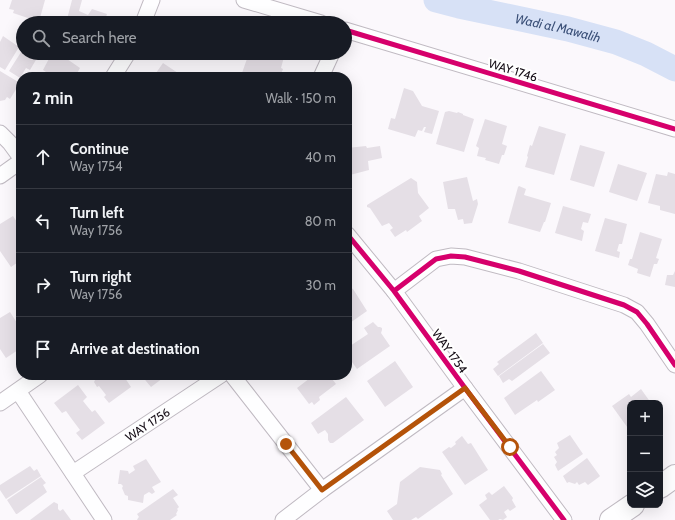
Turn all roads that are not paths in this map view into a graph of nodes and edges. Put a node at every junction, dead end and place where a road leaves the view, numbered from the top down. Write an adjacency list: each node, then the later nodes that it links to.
1 (152, 0): 3 (street)
2 (244, 0): 4 (street)
3 (146, 16)
4 (298, 16)
5 (352, 32): 10 (street, WAY 1746)
6 (124, 60): 8 (street)
7 (329, 60): 9 (street)
8 (116, 72)
9 (323, 72)
10 (675, 129)
11 (0, 133): 12 (street)
12 (16, 151)
13 (16, 165): 14 (street)
14 (0, 176)
15 (352, 240): 16 (street, WAY 1754)
16 (394, 291): 17 (street); 21 (street, WAY 1754)
17 (675, 365)
18 (33, 380): 22 (street)
19 (213, 380): 24 (street, WAY 1756)
20 (236, 380): 27 (street)
21 (465, 388): 27 (street); 31 (street, WAY 1754)
22 (18, 391): 23 (street); 24 (street)
23 (0, 403)
24 (73, 473): 29 (street)
25 (675, 476): 26 (street)
26 (663, 485)
27 (322, 490): 30 (street)
28 (629, 508): 32 (street)
29 (104, 520)
30 (284, 520)
31 (564, 520)
32 (611, 520)

